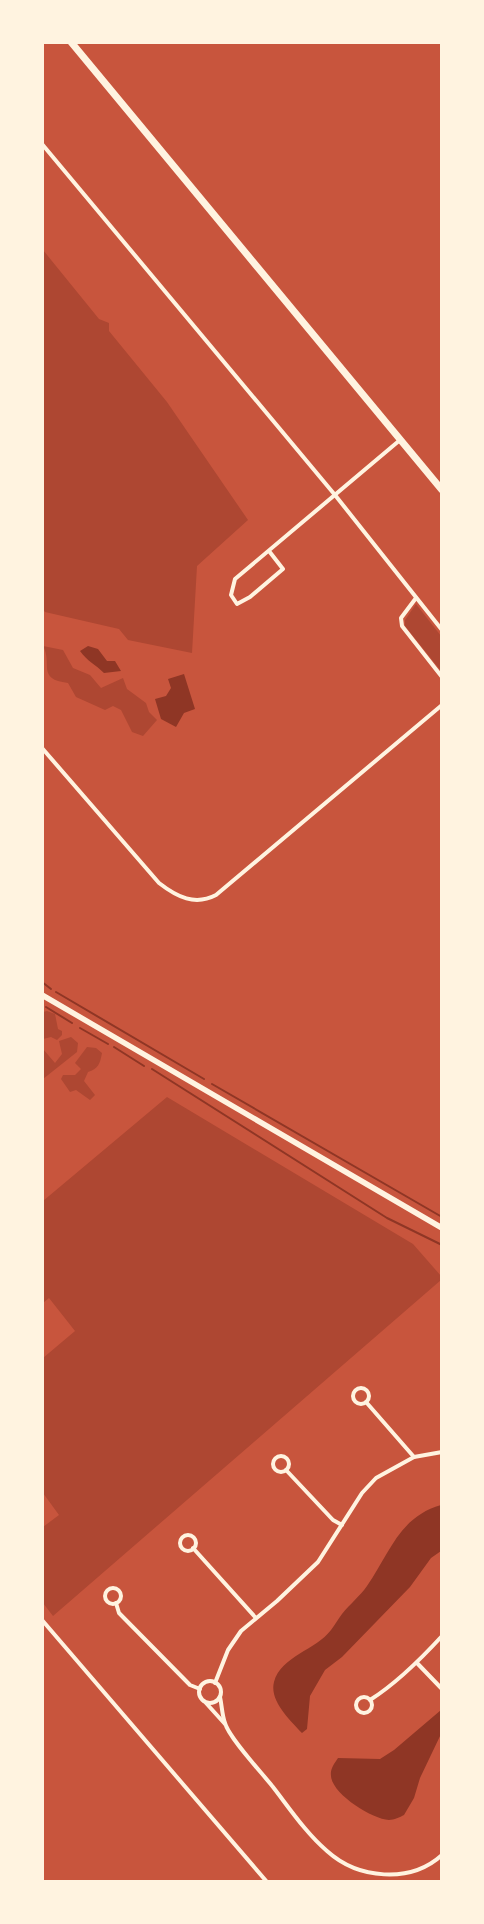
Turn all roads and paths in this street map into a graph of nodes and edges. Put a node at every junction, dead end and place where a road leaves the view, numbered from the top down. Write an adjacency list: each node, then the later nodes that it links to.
1 (71, 42): 3 (highway)
2 (42, 144): 5 (street)
3 (400, 440): 4 (highway); 5 (street)
4 (442, 490)
5 (334, 495): 6 (street); 7 (street)
6 (269, 551): 6 (street)
7 (416, 598): 8 (street); 9 (street)
8 (442, 630)
9 (442, 677)
10 (442, 705): 11 (street)
11 (42, 748)
12 (42, 994): 13 (main road)
13 (442, 1228)
14 (366, 1402): 14 (street); 16 (street)
15 (442, 1452): 16 (street)
16 (414, 1457): 18 (street)
17 (286, 1470): 17 (street); 18 (street)
18 (342, 1525): 21 (street)
19 (192, 1548): 19 (street); 21 (street)
20 (116, 1604): 20 (street); 26 (street)
21 (255, 1617): 25 (street)
22 (42, 1620): 33 (street)
23 (442, 1636): 24 (street)
24 (417, 1663): 27 (street); 29 (street)
25 (215, 1683): 26 (street); 28 (street)
26 (200, 1689): 30 (street)
27 (442, 1689)
28 (220, 1697): 30 (street); 31 (street)
29 (370, 1700): 29 (street)
30 (205, 1702): 31 (street)
31 (225, 1725): 32 (street)
32 (441, 1856)
33 (267, 1882)

